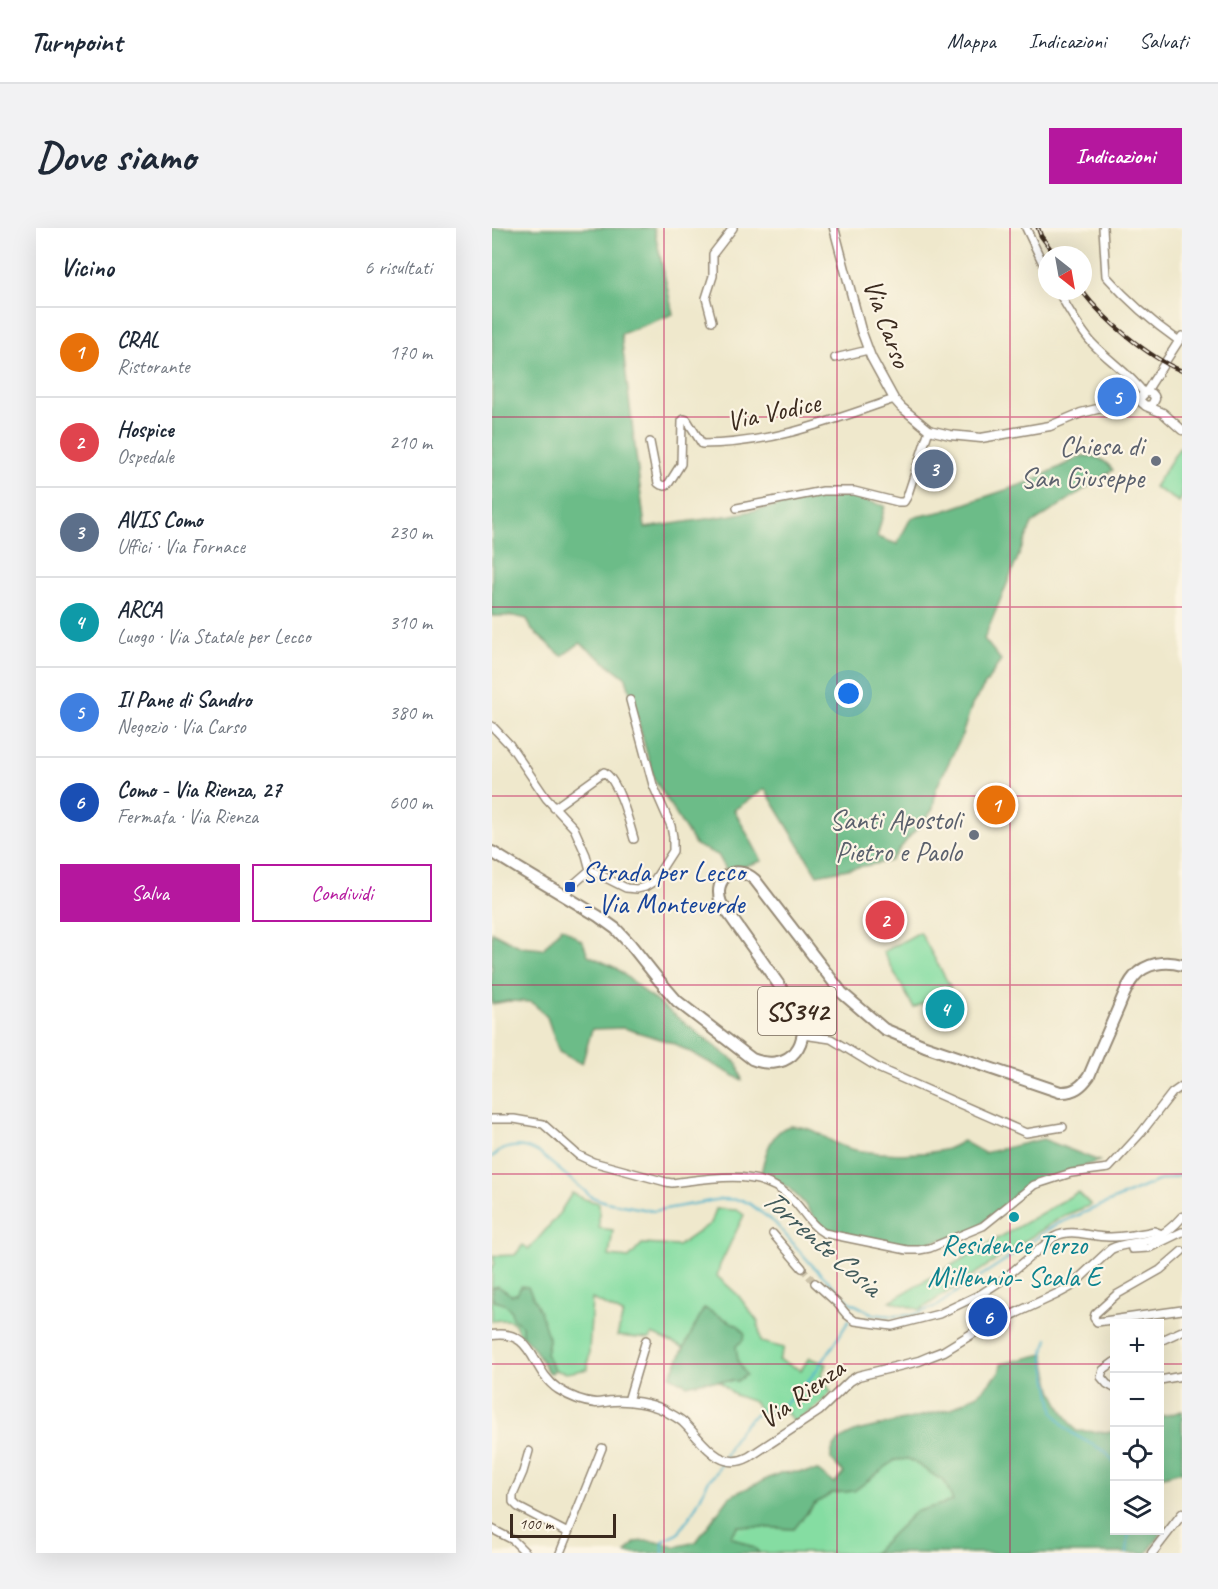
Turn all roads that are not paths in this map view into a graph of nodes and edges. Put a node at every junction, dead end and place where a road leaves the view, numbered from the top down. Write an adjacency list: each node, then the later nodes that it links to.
1 (733, 228): 7 (street)
2 (834, 228): 9 (street, Via Carso)
3 (1026, 228): 5 (street)
4 (1103, 228): 8 (street)
5 (1038, 253)
6 (1063, 300): 11 (street)
7 (711, 321)
8 (1180, 338): 11 (street)
9 (868, 350): 10 (street); 12 (street, Via Carso)
10 (835, 358)
11 (1147, 398): 13 (street, Via Carso); 14 (street)
12 (894, 399): 13 (street, Via Carso); 15 (street, Via Vodice)
13 (929, 430): 16 (street)
14 (1182, 430)
15 (650, 442)
16 (737, 508)
17 (630, 700): 22 (street)
18 (492, 726): 19 (street)
19 (554, 808): 20 (street); 22 (street)
20 (634, 839)
21 (492, 852): 23 (main road, SS342)
22 (590, 870): 23 (street)
23 (564, 896): 25 (main road, SS342)
24 (1182, 965): 25 (main road, SS342)
25 (803, 1035): 28 (street)
26 (1182, 1086): 27 (street)
27 (492, 1119)
28 (1064, 1127)
29 (1182, 1217): 32 (street, Via Rienza)
30 (1182, 1232): 33 (street)
31 (773, 1234): 35 (street)
32 (1162, 1234): 33 (street, Via Rienza); 36 (street)
33 (1131, 1244): 46 (street, Via Rienza)
34 (1182, 1251): 37 (street)
35 (802, 1268)
36 (815, 1283)
37 (1182, 1310)
38 (1182, 1331): 40 (street)
39 (492, 1335): 46 (street, Via Rienza)
40 (1164, 1339)
41 (646, 1340): 46 (street)
42 (1110, 1365): 45 (street)
43 (1182, 1377): 44 (street)
44 (1164, 1379)
45 (1110, 1386)
46 (628, 1401)
47 (602, 1448): 51 (street)
48 (529, 1451): 51 (street)
49 (1182, 1514): 54 (street)
50 (492, 1529): 52 (street)
51 (568, 1533): 53 (street)
52 (526, 1553)
53 (560, 1553)
54 (1152, 1553)

